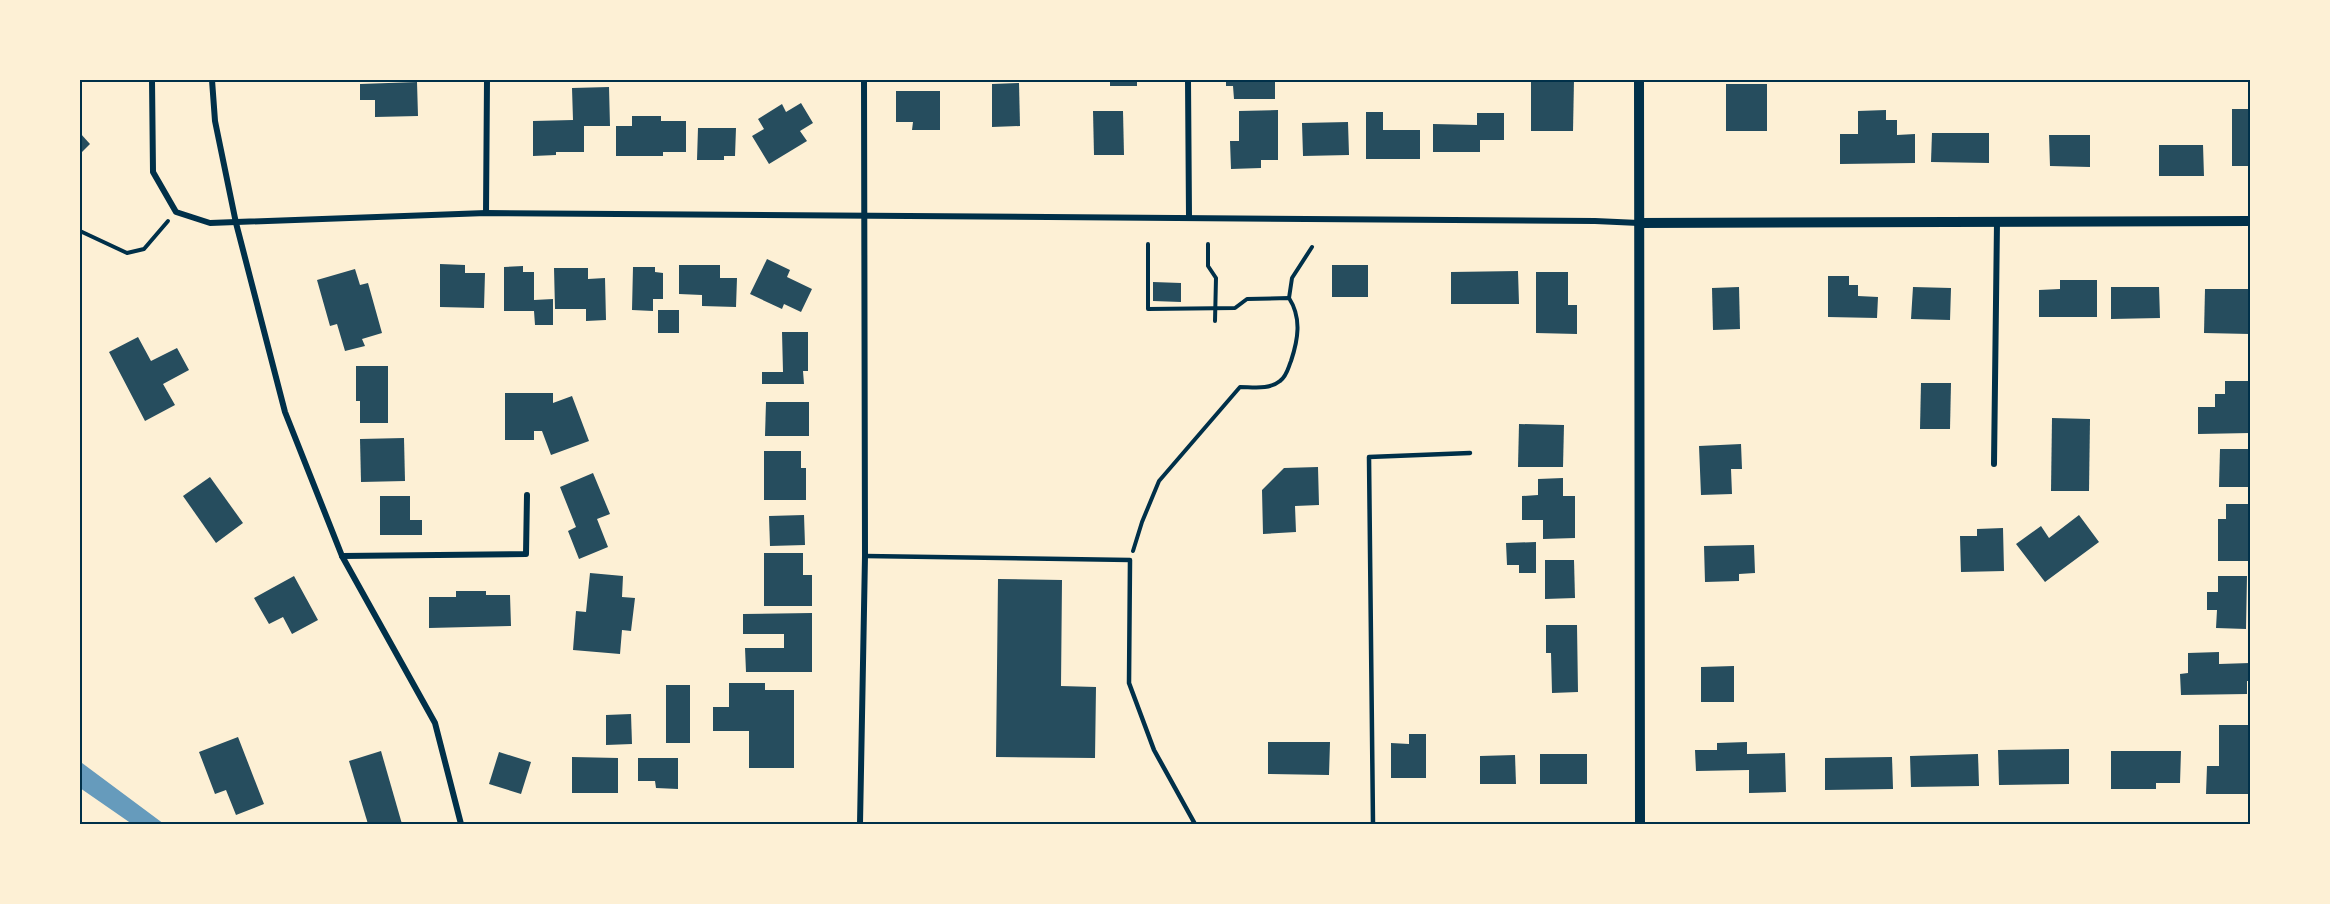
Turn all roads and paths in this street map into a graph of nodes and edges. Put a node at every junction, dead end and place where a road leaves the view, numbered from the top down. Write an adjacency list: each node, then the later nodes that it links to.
1 (152, 80): 7 (street)
2 (212, 80): 13 (street)
3 (487, 80): 8 (street)
4 (864, 80): 9 (street)
5 (1188, 80): 10 (street)
6 (1639, 80): 14 (street)
7 (176, 212): 13 (street); 15 (path)
8 (486, 213): 9 (street); 13 (street)
9 (864, 214): 10 (street); 26 (street)
10 (1189, 217): 14 (street)
11 (2250, 221): 12 (street)
12 (1996, 222): 14 (street); 23 (street)
13 (236, 223): 25 (street)
14 (1639, 224): 32 (street)
15 (80, 231)
16 (1148, 244): 20 (path)
17 (1208, 244): 20 (path)
18 (1312, 247): 19 (path)
19 (1289, 298): 20 (path); 27 (path)
20 (1215, 308): 21 (path)
21 (1215, 321)
22 (1470, 453): 31 (lane)
23 (1994, 464)
24 (527, 495): 25 (street)
25 (342, 556): 28 (street)
26 (865, 556): 27 (lane); 29 (street)
27 (1130, 560): 30 (lane)
28 (461, 825)
29 (860, 825)
30 (1195, 825)
31 (1373, 825)
32 (1640, 825)

